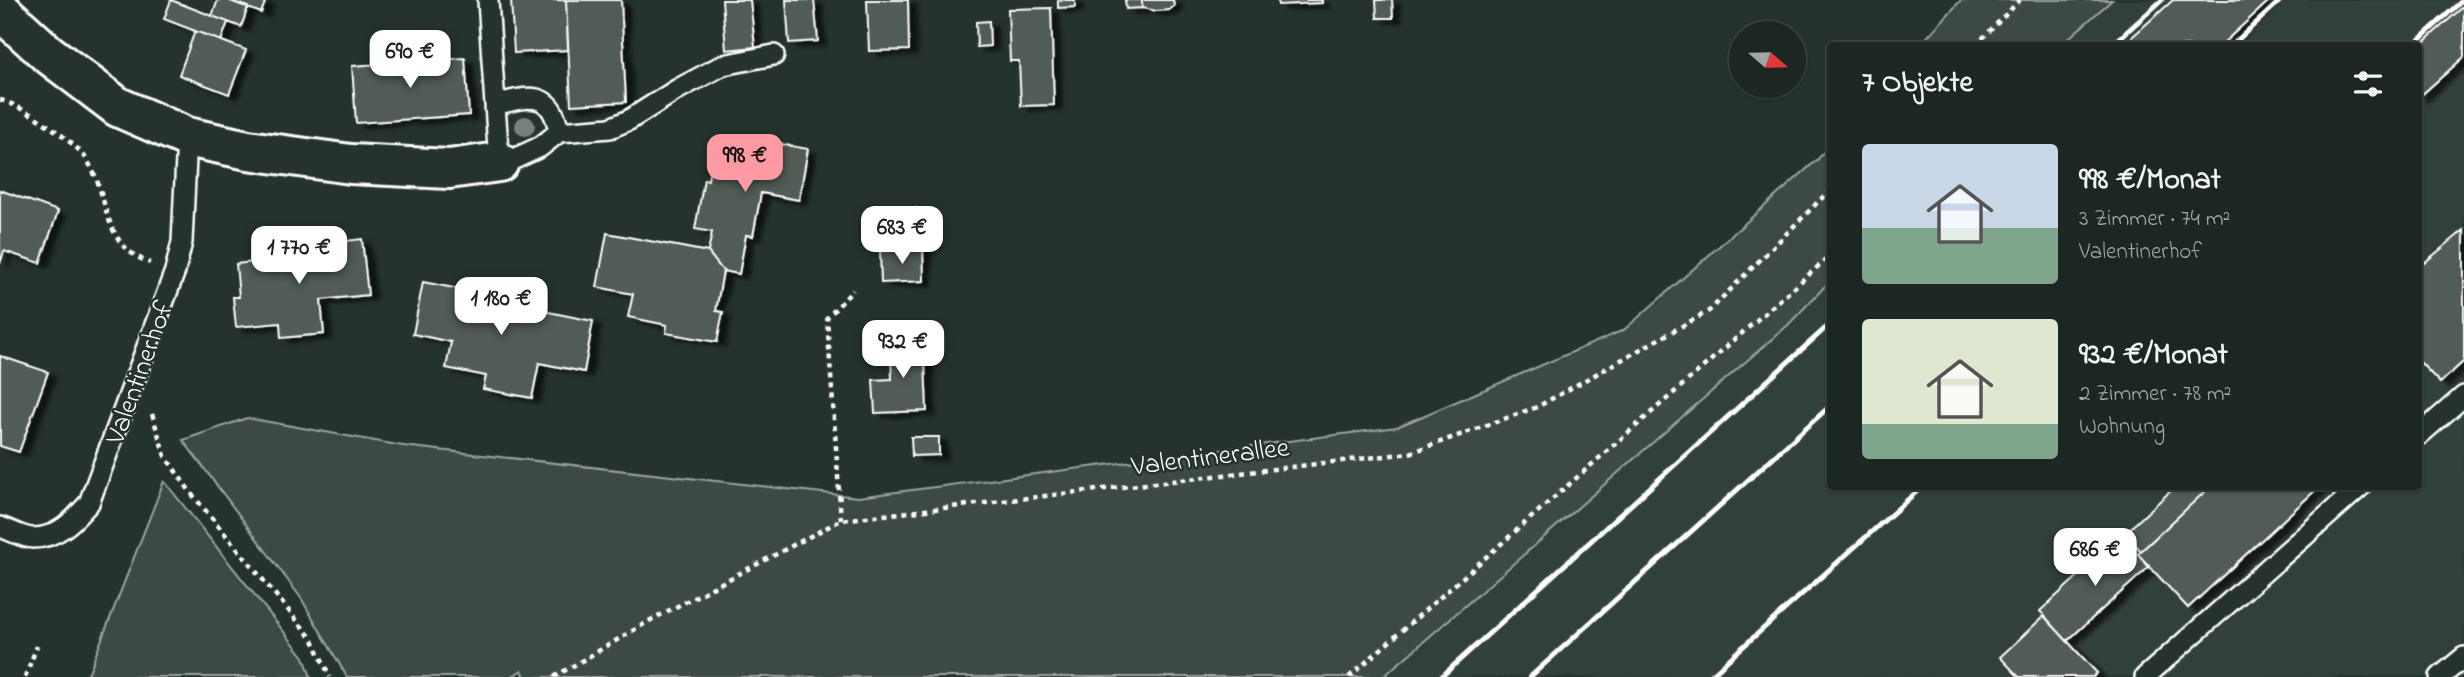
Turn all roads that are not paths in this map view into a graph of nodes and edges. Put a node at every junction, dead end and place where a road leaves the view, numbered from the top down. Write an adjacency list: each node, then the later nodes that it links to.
1 (488, 0): 4 (lane)
2 (0, 10): 6 (street)
3 (774, 55): 5 (lane)
4 (495, 105): 5 (lane); 7 (lane)
5 (559, 132): 7 (lane)
6 (187, 136): 7 (street); 11 (lane, Valentinerhof)
7 (499, 162)
8 (2464, 396): 9 (lane)
9 (2422, 433)
10 (2356, 490): 13 (lane)
11 (0, 527)
12 (2464, 657): 14 (lane)
13 (2145, 677)
14 (2440, 677)

